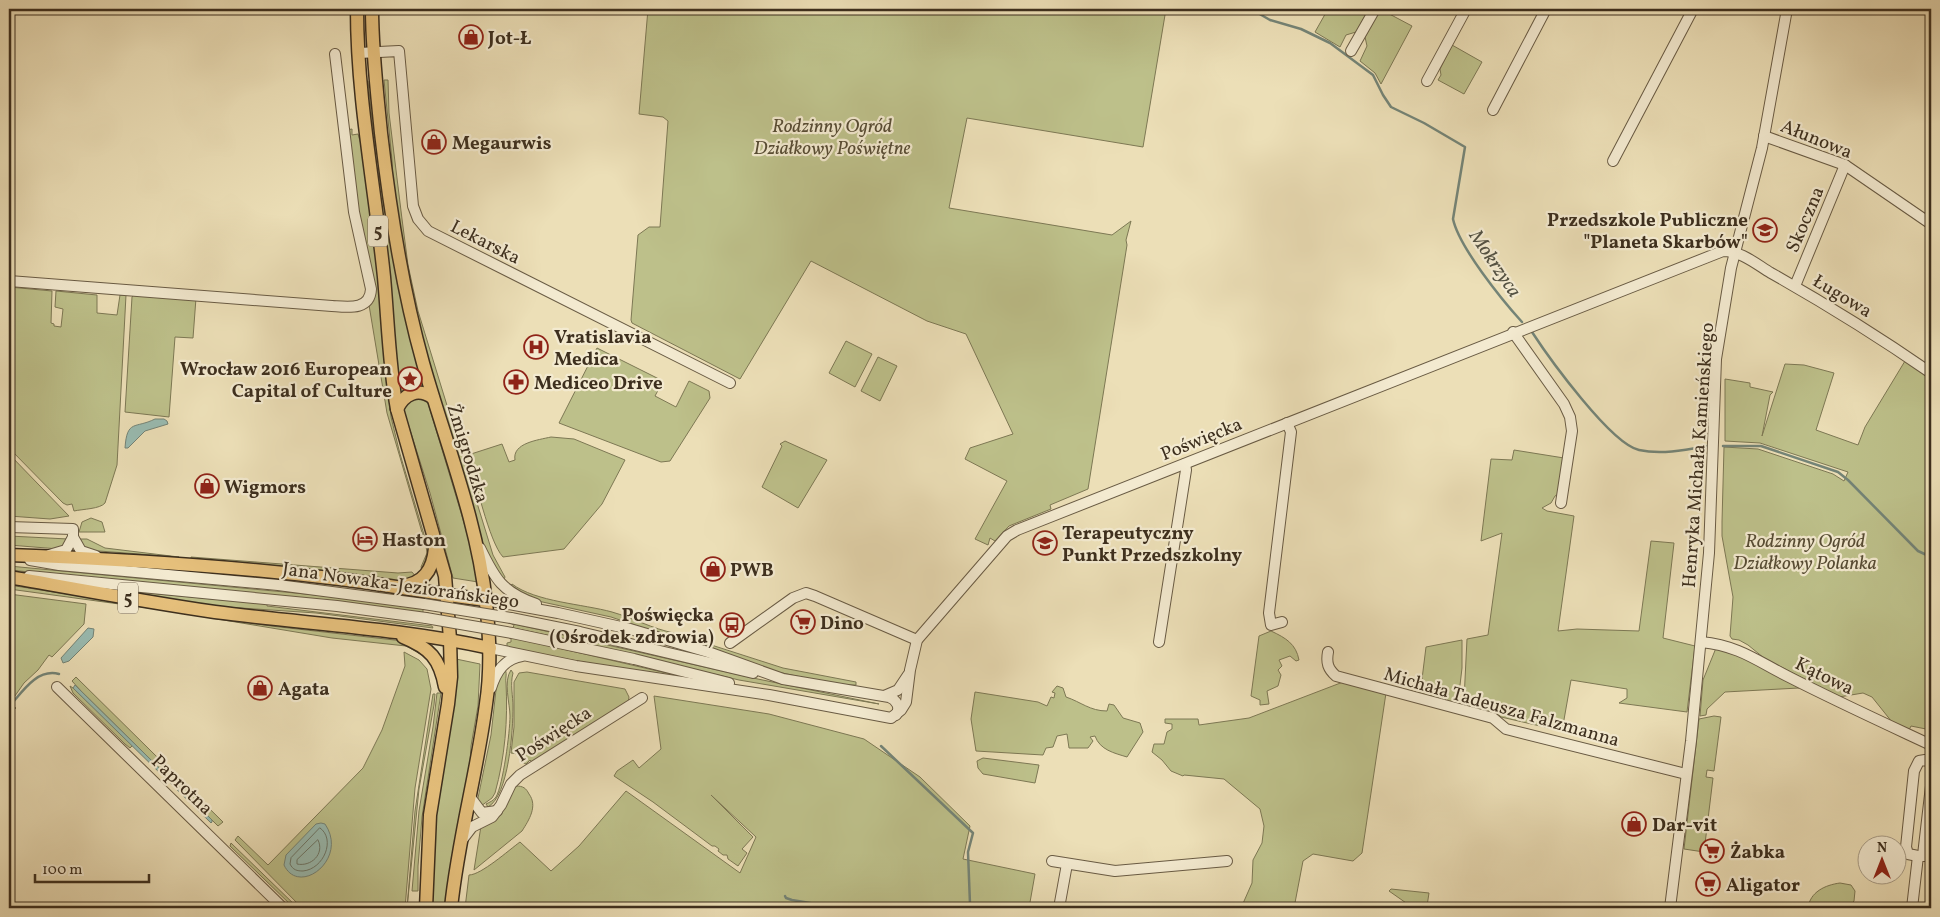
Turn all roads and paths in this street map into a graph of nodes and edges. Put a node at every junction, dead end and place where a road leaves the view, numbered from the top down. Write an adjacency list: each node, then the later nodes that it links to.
1 (357, 9): 9 (main road, 5)
2 (372, 9): 10 (main road, Żmigrodzka / 5)
3 (1375, 9): 8 (street)
4 (1466, 9): 12 (street)
5 (1546, 9): 13 (street)
6 (1694, 9): 15 (street)
7 (1787, 9): 14 (street, Henryka Michała Kamieńskiego)
8 (1352, 51)
9 (359, 53): 10 (street, Lekarska); 25 (main road, 5)
10 (374, 53): 23 (street, Lekarska); 24 (main road, Żmigrodzka / 5)
11 (334, 54): 19 (street)
12 (1428, 81)
13 (1493, 110)
14 (1764, 136): 16 (street, Ałunowa); 18 (street, Henryka Michała Kamieńskiego)
15 (1613, 161)
16 (1845, 165): 17 (street, Ałunowa); 20 (street, Skoczna)
17 (1931, 224)
18 (1734, 252): 20 (street, Ługowa); 21 (street, Poświęcka); 47 (street, Henryka Michała Kamieńskiego)
19 (9, 282)
20 (1795, 286): 22 (street, Ługowa)
21 (1513, 332): 26 (street, Poświęcka); 28 (street)
22 (1931, 373)
23 (730, 383)
24 (433, 398): 25 (main road); 31 (main road, Żmigrodzka / 5)
25 (397, 409): 32 (main road, 5)
26 (1287, 423): 27 (street, Poświęcka); 41 (street)
27 (1185, 464): 44 (street, Poświęcka); 46 (street)
28 (1561, 503)
29 (9, 527): 30 (street)
30 (73, 537): 34 (street); 35 (street)
31 (475, 539): 39 (main road, Żmigrodzka / 5); 40 (street)
32 (435, 543): 37 (main road, 5); 38 (main road)
33 (10, 555): 34 (main road, 5); 52 (street, Jana Nowaka-Jeziorańskiego, bridge)
34 (45, 556): 35 (main road, 5)
35 (107, 559): 37 (main road, 5)
36 (9, 576): 42 (main road, 5); 54 (street, Jana Nowaka-Jeziorańskiego, bridge)
37 (392, 586): 38 (main road)
38 (448, 595): 39 (main road); 43 (main road)
39 (486, 600): 40 (street); 48 (main road, Żmigrodzka / 5)
40 (558, 613): 52 (street)
41 (1282, 622)
42 (385, 630): 43 (main road, 5); 57 (main road)
43 (450, 639): 48 (main road, 5); 57 (main road)
44 (917, 640): 45 (street); 51 (street)
45 (730, 642)
46 (1159, 642)
47 (1702, 642): 60 (street, Kątowa); 62 (street, Henryka Michała Kamieńskiego)
48 (490, 648): 50 (street); 58 (main road, Żmigrodzka)
49 (1328, 652): 62 (street, Michała Tadeusza Falzmanna)
50 (526, 655): 54 (street); 58 (street)
51 (910, 670): 55 (street); 59 (street)
52 (783, 679): 55 (street)
53 (57, 687): 71 (street, Paprotna)
54 (769, 695): 59 (street)
55 (883, 696): 59 (street)
56 (642, 698): 65 (street, Poświęcka)
57 (448, 704): 72 (main road)
58 (487, 704): 64 (main road, Żmigrodzka)
59 (895, 716)
60 (1931, 745)
61 (1931, 763): 67 (street)
62 (1686, 774): 75 (street, Henryka Michała Kamieńskiego)
63 (1931, 786): 67 (street)
64 (470, 797): 65 (street); 66 (main road, Żmigrodzka)
65 (498, 810): 66 (street, Poświęcka)
66 (461, 841): 73 (main road, Żmigrodzka)
67 (1924, 856): 76 (street)
68 (1227, 860): 70 (street)
69 (1052, 861): 70 (street)
70 (1067, 864): 74 (street)
71 (283, 908)
72 (426, 908)
73 (451, 908)
74 (1059, 908)
75 (1670, 908)
76 (1912, 908)

